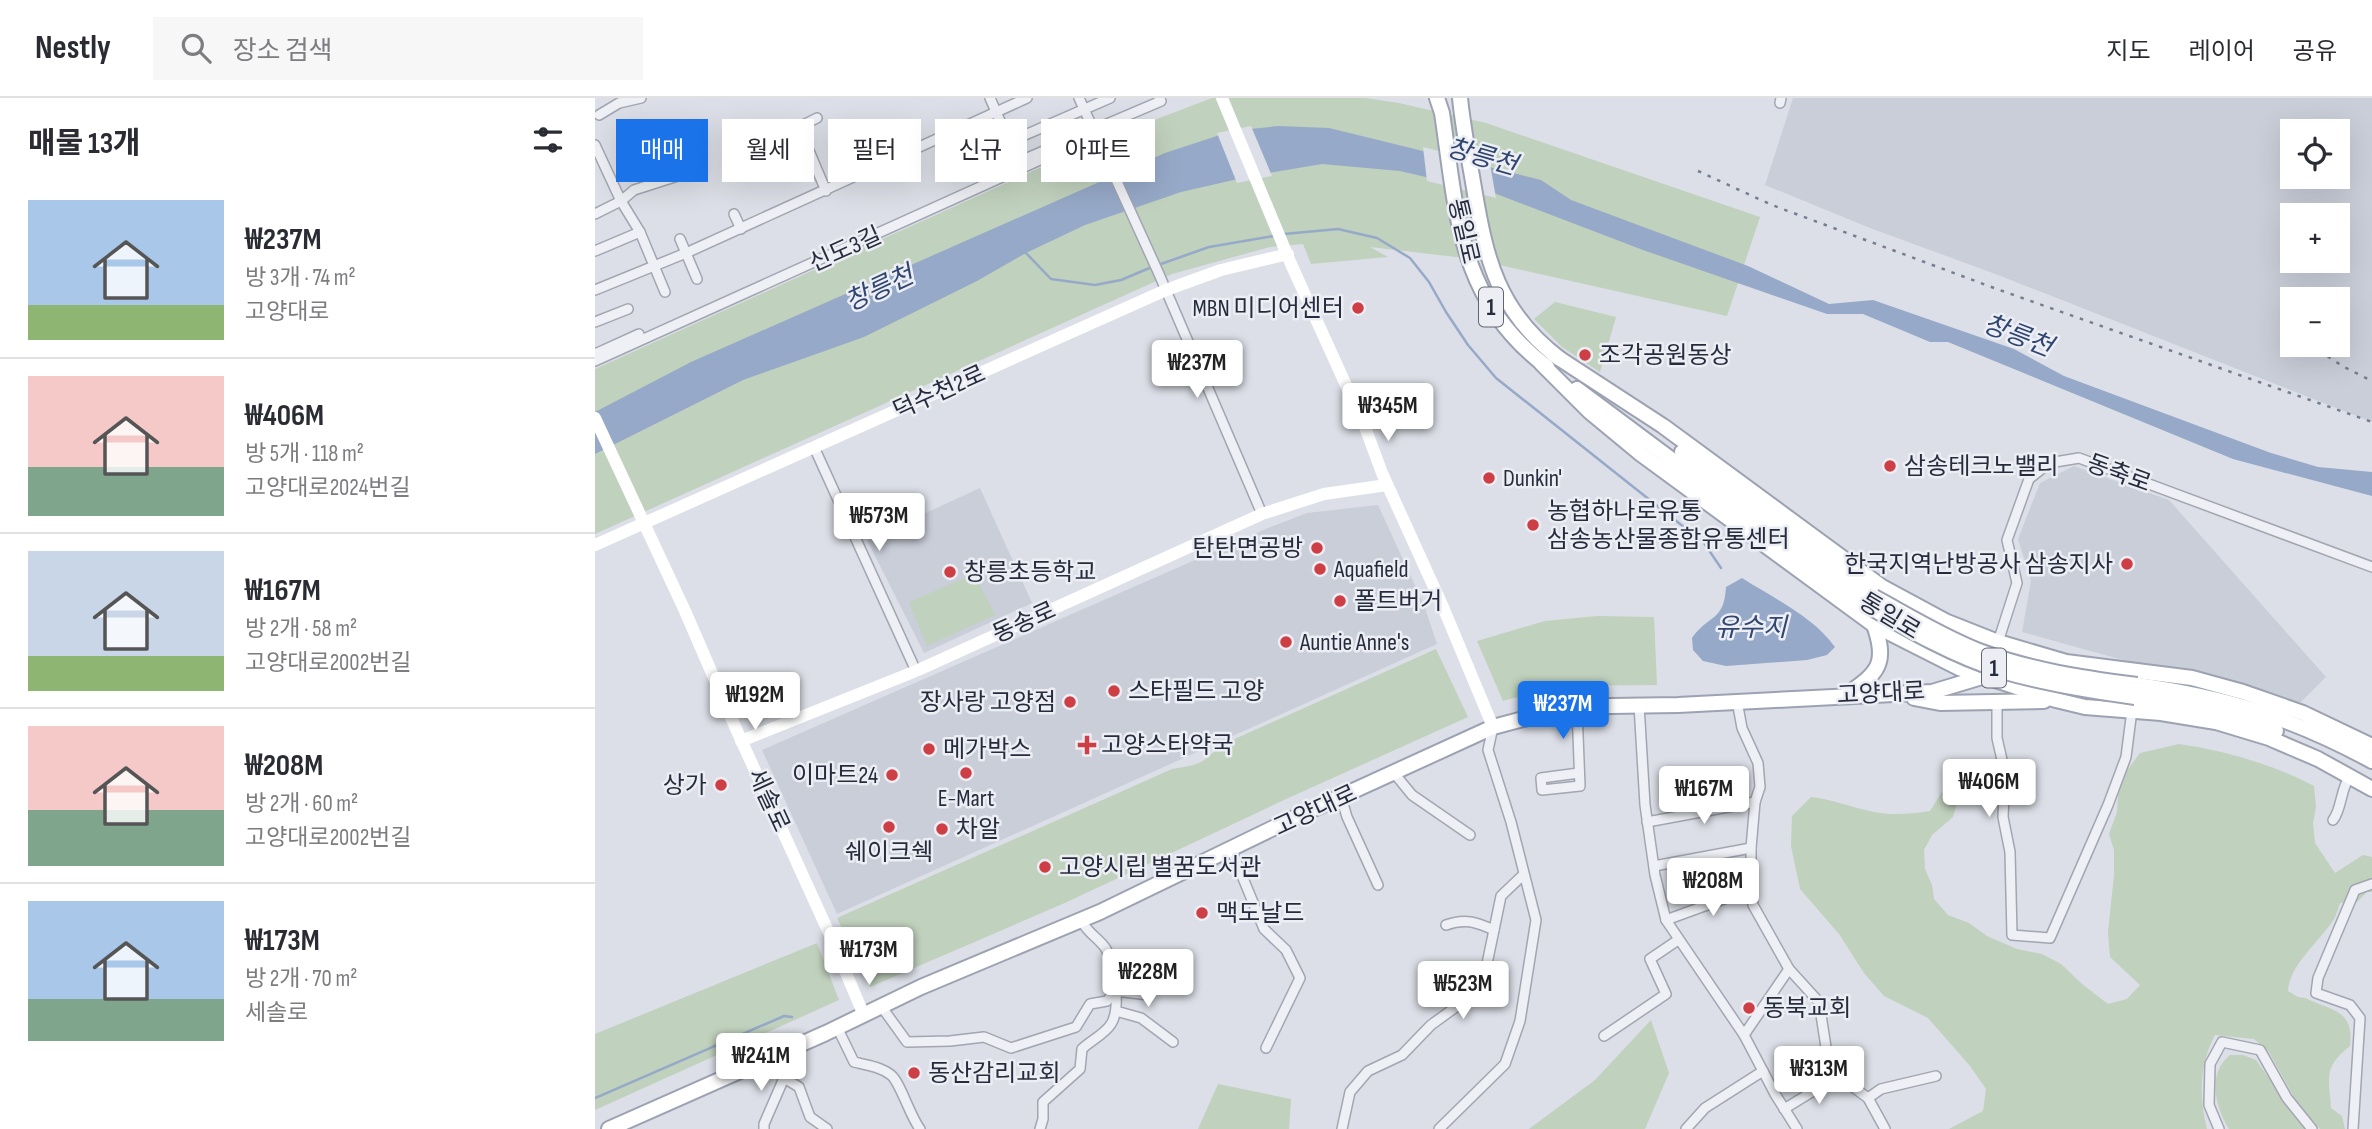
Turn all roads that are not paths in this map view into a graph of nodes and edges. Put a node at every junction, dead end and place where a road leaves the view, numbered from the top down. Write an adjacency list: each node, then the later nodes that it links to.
1 (641, 98): 12 (street)
2 (990, 98): 11 (street)
3 (1027, 98): 11 (street)
4 (1079, 98): 10 (street)
5 (1110, 98): 10 (street)
6 (1221, 98): 31 (street)
7 (1437, 98): 41 (main road, 통일로 / 1)
8 (1460, 98): 41 (main road, 통일로 / 1)
9 (1160, 100): 16 (street, 신도3길)
10 (1084, 109): 15 (street); 17 (street)
11 (997, 113): 14 (street); 22 (street)
12 (599, 115)
13 (817, 118): 22 (street)
14 (999, 119)
15 (1088, 119)
16 (1121, 119)
17 (1027, 134)
18 (595, 145): 23 (street)
19 (1041, 156): 42 (street, 신도3길)
20 (659, 182): 23 (street)
21 (1118, 182): 35 (street)
22 (826, 191): 26 (street)
23 (621, 201): 24 (street); 27 (street)
24 (595, 214)
25 (734, 214): 26 (street)
26 (741, 229): 30 (street)
27 (640, 233): 29 (street); 32 (street)
28 (680, 239): 30 (street)
29 (595, 251)
30 (686, 253): 32 (street); 33 (street)
31 (1288, 254): 35 (street, 덕수천2로); 45 (street)
32 (656, 267): 34 (street); 36 (street)
33 (697, 279)
34 (595, 290)
35 (1166, 290): 44 (street, 덕수천2로); 46 (street)
36 (665, 292)
37 (628, 309): 38 (street)
38 (595, 323)
39 (639, 334): 40 (street)
40 (595, 354)
41 (1548, 359): 50 (main road, 통일로 / 1); 51 (main road); 52 (main road)
42 (595, 361)
43 (595, 418): 47 (street, 세솔로)
44 (814, 447): 47 (street, 덕수천2로); 54 (street)
45 (1387, 485): 46 (street, 동송로); 65 (street)
46 (1262, 514): 54 (street, 동송로)
47 (644, 522): 48 (street, 덕수천2로); 66 (street, 세솔로)
48 (595, 545)
49 (2372, 567): 52 (street, 동축로)
50 (1870, 600): 68 (main road, 통일로 / 1, bridge); 72 (main road, 통일로 / 1, bridge)
51 (1874, 625): 55 (main road); 56 (main road)
52 (1998, 642): 53 (main road); 55 (main road)
53 (2087, 664): 62 (main road); 67 (main road)
54 (916, 671): 66 (street, 동송로)
55 (1982, 677): 57 (main road, 고양대로); 59 (main road)
56 (1846, 695): 57 (main road, 고양대로); 58 (main road, 고양대로)
57 (1896, 695): 60 (main road)
58 (1737, 701): 61 (main road, 고양대로); 75 (street)
59 (2056, 701): 60 (main road); 62 (main road)
60 (1997, 703): 64 (street)
61 (1639, 705): 63 (main road, 고양대로); 77 (street)
62 (2085, 707): 64 (main road)
63 (1577, 709): 65 (main road, 고양대로); 70 (street)
64 (2132, 710): 71 (main road)
65 (1493, 727): 69 (main road, 고양대로); 82 (street)
66 (741, 741): 96 (street, 세솔로)
67 (2372, 746)
68 (2372, 761)
69 (1394, 773): 74 (main road, 고양대로); 78 (street)
70 (1579, 773)
71 (2350, 776): 73 (main road); 76 (street)
72 (2372, 781)
73 (2372, 789)
74 (1341, 797): 80 (main road, 고양대로); 84 (street)
75 (1755, 802): 77 (street); 79 (street)
76 (2333, 820)
77 (1647, 822): 81 (street)
78 (1470, 835)
79 (1751, 848): 81 (street); 85 (street)
80 (1231, 849): 86 (main road, 고양대로); 101 (street)
81 (1654, 866): 87 (street)
82 (1523, 875): 89 (street); 115 (street)
83 (2372, 884): 121 (street)
84 (1378, 885)
85 (1751, 889): 87 (street); 91 (street)
86 (1081, 920): 93 (street); 94 (main road, 고양대로)
87 (1666, 920): 90 (street)
88 (1446, 925): 89 (street)
89 (1493, 930): 114 (street)
90 (1678, 940): 98 (street); 99 (street)
91 (1789, 969): 98 (street); 104 (street)
92 (1153, 980): 93 (street)
93 (1115, 992): 94 (street); 95 (street)
94 (881, 1006): 96 (main road, 고양대로)
95 (1116, 1011): 100 (street); 113 (street)
96 (863, 1013): 97 (main road, 고양대로)
97 (837, 1027): 102 (main road, 고양대로); 112 (street)
98 (1744, 1035): 103 (street)
99 (1604, 1036)
100 (1173, 1042)
101 (1266, 1048)
102 (777, 1053): 106 (street); 109 (main road, 고양대로)
103 (1763, 1071): 108 (street); 116 (street)
104 (1838, 1076): 107 (street); 108 (street)
105 (1936, 1076): 107 (street)
106 (784, 1078): 110 (street); 111 (street)
107 (1868, 1098): 118 (street)
108 (1784, 1110): 117 (street)
109 (608, 1129)
110 (764, 1129)
111 (827, 1129)
112 (920, 1129)
113 (1040, 1129)
114 (1342, 1129)
115 (1439, 1129)
116 (1686, 1129)
117 (1797, 1129)
118 (1885, 1129)
119 (2219, 1129): 120 (street)
120 (2312, 1129)
121 (2353, 1129)

